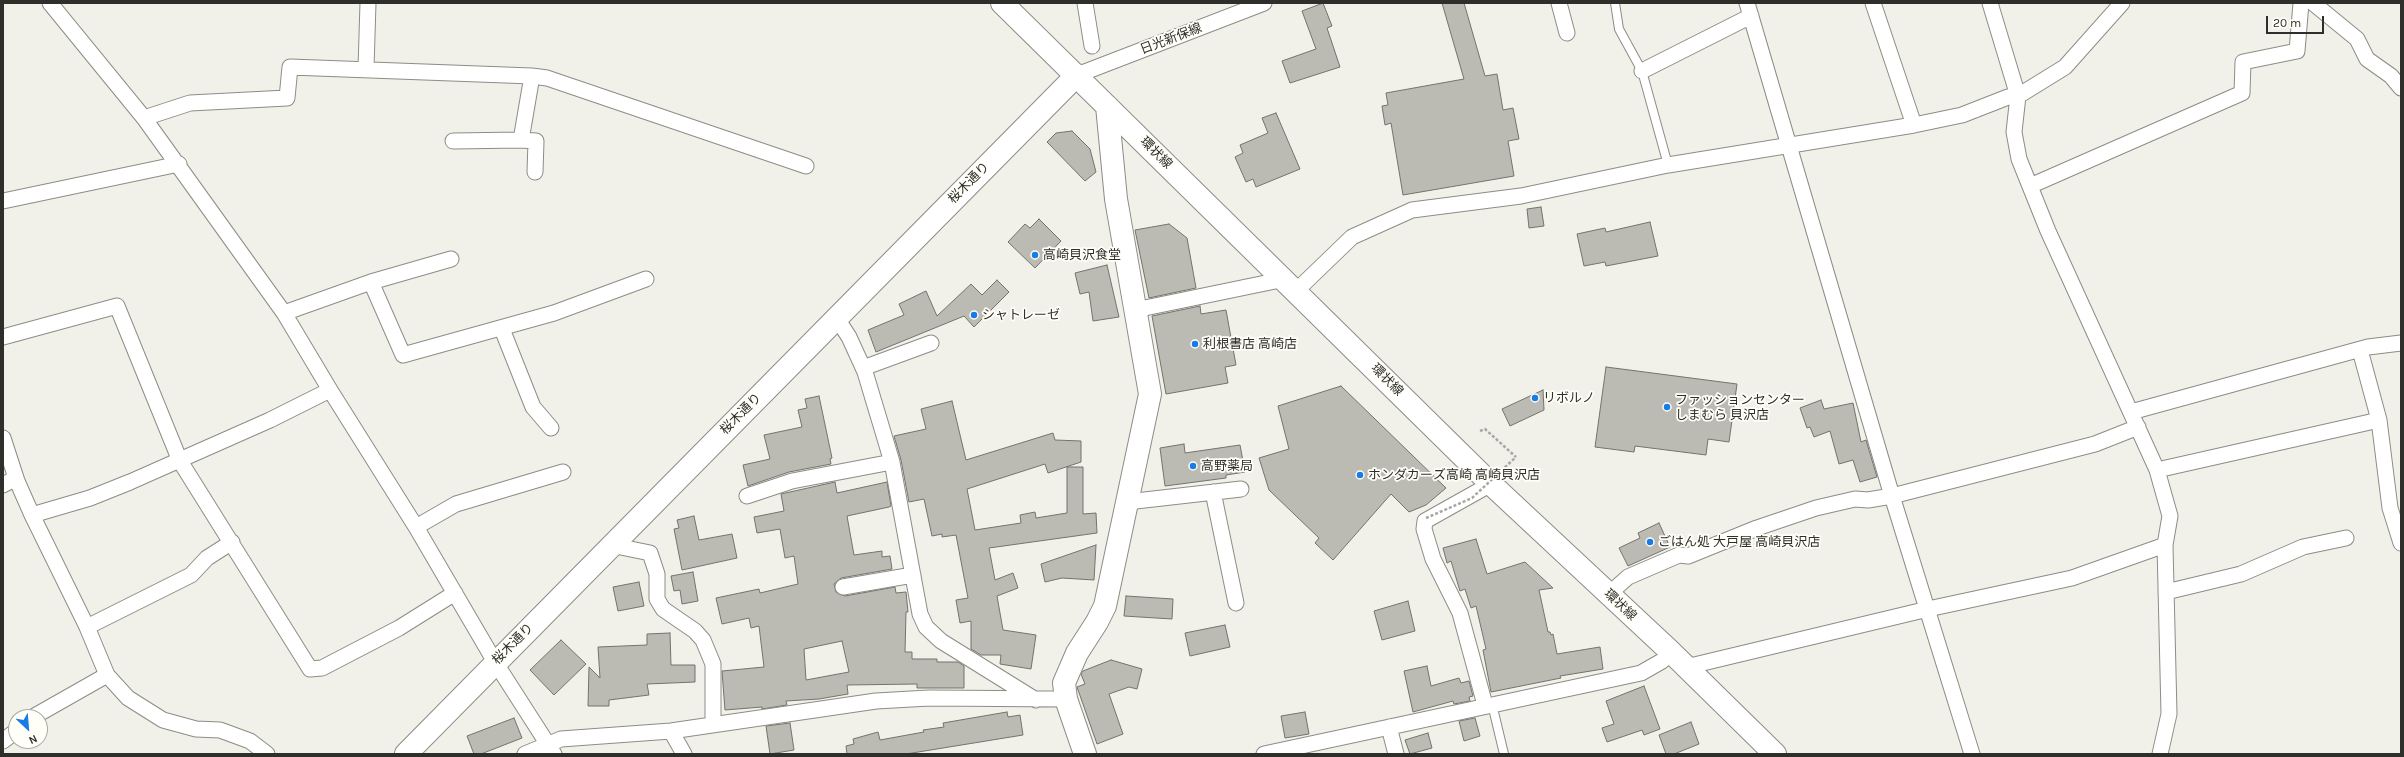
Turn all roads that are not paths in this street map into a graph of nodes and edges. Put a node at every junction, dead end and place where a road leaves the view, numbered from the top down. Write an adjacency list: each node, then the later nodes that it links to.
1 (50, 3): 23 (street)
2 (368, 3): 16 (street)
3 (1002, 3): 18 (street, 環状線)
4 (1085, 3): 15 (street)
5 (1559, 3): 14 (street)
6 (1615, 3): 17 (lane)
7 (1873, 3): 24 (street)
8 (1990, 3): 21 (street)
9 (2122, 3): 21 (street)
10 (2301, 3): 32 (street)
11 (2313, 3): 20 (street)
12 (1258, 4): 18 (street, 日光新保線)
13 (1749, 10): 17 (street); 27 (street)
14 (1567, 33)
15 (1092, 46)
16 (366, 68): 19 (street); 23 (street)
17 (1642, 71): 29 (lane)
18 (1077, 75): 22 (street, 環状線); 40 (street, 桜木通り)
19 (532, 76): 25 (street); 30 (street)
20 (2401, 88)
21 (2018, 96): 24 (street); 32 (street)
22 (1107, 106): 37 (street, 環状線); 38 (street)
23 (144, 118): 28 (street)
24 (1914, 125): 27 (street)
25 (521, 140): 26 (street); 31 (street)
26 (452, 141)
27 (1790, 147): 29 (street); 62 (street)
28 (179, 164): 33 (street); 39 (street)
29 (1668, 165): 37 (street)
30 (806, 166)
31 (536, 172)
32 (2030, 186): 48 (street)
33 (3, 201)
34 (451, 259): 36 (street)
35 (646, 279): 41 (street)
36 (371, 282): 39 (street); 41 (street)
37 (1291, 285): 38 (street); 58 (street, 環状線)
38 (1135, 310): 63 (street)
39 (284, 313): 47 (street)
40 (836, 317): 46 (street); 70 (street, 桜木通り)
41 (502, 329): 51 (street)
42 (3, 337): 53 (street)
43 (931, 343): 46 (street)
44 (2401, 343): 45 (street)
45 (2360, 350): 48 (street); 49 (street)
46 (863, 368): 54 (street)
47 (330, 390): 53 (street); 65 (street)
48 (2131, 412): 50 (street)
49 (2379, 420): 55 (street); 68 (street)
50 (2138, 427): 55 (street); 62 (street)
51 (551, 428)
52 (3, 438): 57 (street)
53 (180, 461): 64 (street); 67 (street)
54 (892, 462): 61 (street); 71 (street)
55 (2157, 470): 69 (street)
56 (563, 472): 65 (street)
57 (9, 482): 64 (street)
58 (1491, 484): 75 (street, 環状線); 84 (street)
59 (1241, 490): 60 (street)
60 (1213, 492): 63 (street); 76 (street)
61 (747, 496)
62 (1892, 496): 75 (street); 77 (street)
63 (1127, 502): 82 (street)
64 (32, 515): 78 (street)
65 (416, 527): 74 (street)
66 (2346, 538): 73 (street)
67 (232, 542): 74 (street); 78 (street)
68 (2401, 543)
69 (2164, 545): 73 (street); 77 (street)
70 (611, 546): 80 (street, 桜木通り); 86 (street)
71 (913, 575): 72 (street); 83 (street)
72 (843, 586)
73 (2166, 592): 100 (street)
74 (455, 594): 80 (street)
75 (1609, 594): 79 (street, 環状線)
76 (1236, 603)
77 (1928, 609): 79 (street); 99 (street)
78 (87, 627): 81 (street)
79 (1678, 660): 84 (street); 98 (street, 環状線)
80 (495, 662): 89 (street); 91 (street, 桜木通り)
81 (107, 675): 85 (street); 90 (street)
82 (1066, 699): 83 (street); 94 (street)
83 (1036, 700): 86 (street)
84 (1488, 705): 87 (street); 97 (lane)
85 (47, 709)
86 (714, 725): 88 (street)
87 (1389, 727): 95 (street); 96 (street)
88 (671, 731): 89 (street); 93 (street)
89 (550, 749): 92 (street)
90 (267, 754)
91 (406, 754)
92 (525, 754)
93 (684, 754)
94 (1085, 754)
95 (1264, 754)
96 (1396, 754)
97 (1504, 754)
98 (1775, 754)
99 (1972, 754)
100 (2160, 754)

